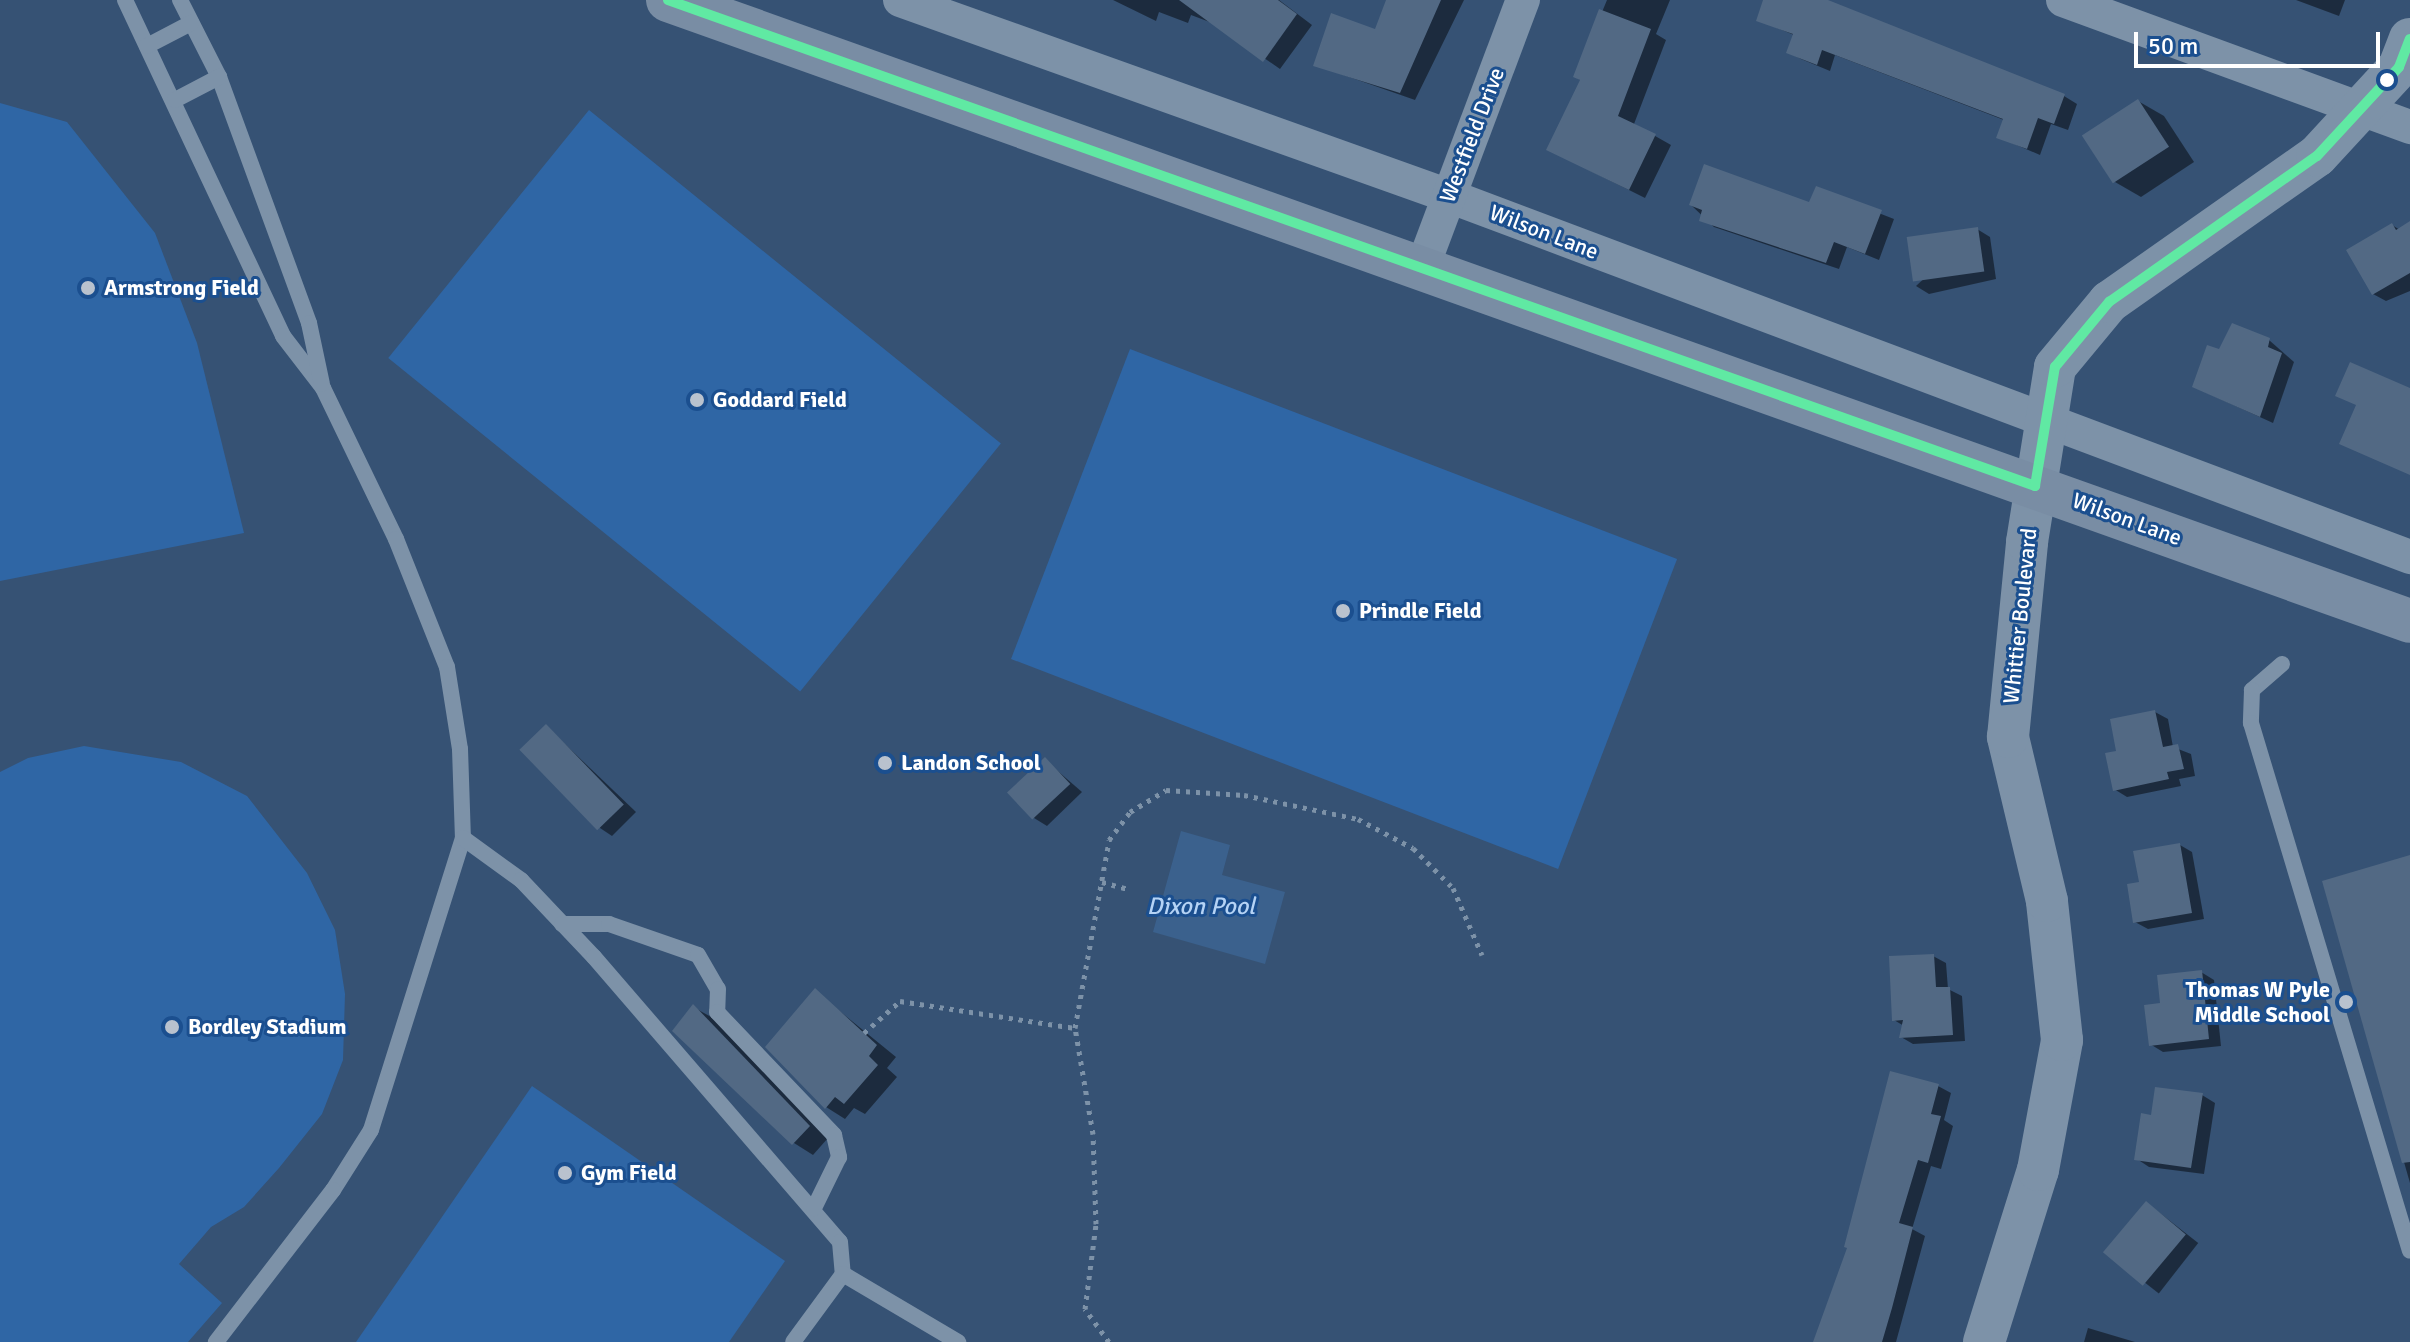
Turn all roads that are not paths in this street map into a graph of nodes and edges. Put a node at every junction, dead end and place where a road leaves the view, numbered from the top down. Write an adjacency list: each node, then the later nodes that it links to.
1 (125, 0): 9 (lane)
2 (180, 0): 7 (lane)
3 (668, 0): 15 (main road, Wilson Lane)
4 (900, 0): 14 (street, Wilson Lane)
5 (1523, 0): 14 (street, Westfield Drive)
6 (2063, 0): 12 (street)
7 (191, 23): 9 (lane); 10 (lane)
8 (2410, 39): 12 (street, Whittier Boulevard)
9 (147, 46): 11 (lane)
10 (219, 77): 11 (lane); 16 (lane)
11 (175, 100): 16 (lane)
12 (2361, 109): 13 (street); 17 (street, Whittier Boulevard)
13 (2410, 127)
14 (1449, 196): 15 (street, Westfield Drive); 17 (street, Wilson Lane)
15 (1421, 271): 18 (main road, Wilson Lane)
16 (323, 388): 22 (lane)
17 (2045, 420): 18 (street, Whittier Boulevard); 19 (street, Wilson Lane)
18 (2035, 486): 20 (main road, Wilson Lane); 30 (street, Whittier Boulevard)
19 (2410, 557)
20 (2410, 621)
21 (2282, 664): 25 (lane)
22 (463, 838): 23 (lane); 27 (lane)
23 (562, 924): 24 (lane); 24 (lane)
24 (814, 1208): 26 (lane)
25 (2410, 1251)
26 (843, 1274): 28 (lane); 29 (lane)
27 (216, 1342)
28 (793, 1342)
29 (958, 1342)
30 (1984, 1342)

